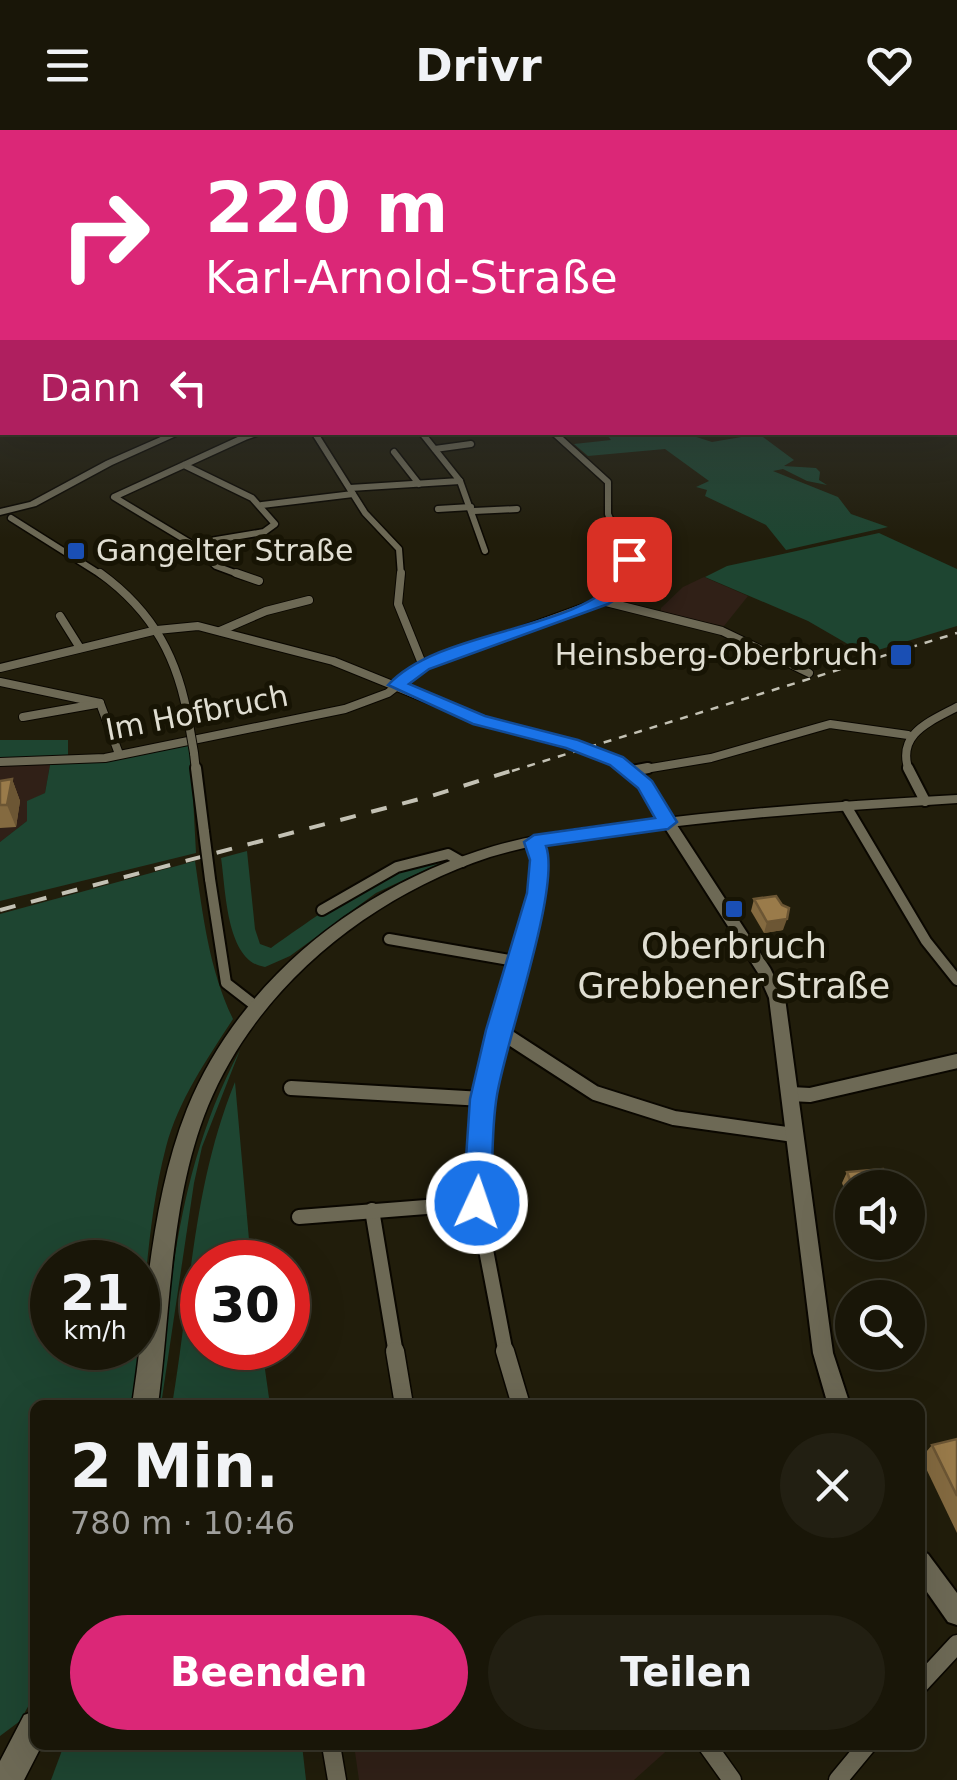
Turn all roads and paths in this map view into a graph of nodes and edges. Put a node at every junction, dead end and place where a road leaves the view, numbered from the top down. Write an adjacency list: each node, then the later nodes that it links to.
1 (173, 435): 17 (main road)
2 (252, 435): 9 (street)
3 (316, 435): 12 (street)
4 (423, 435): 7 (street)
5 (557, 435): 22 (street)
6 (471, 444): 7 (street)
7 (435, 449): 10 (street)
8 (394, 452): 11 (street)
9 (184, 464): 13 (street); 18 (street)
10 (460, 481): 11 (street); 15 (street)
11 (418, 484): 12 (street)
12 (351, 491): 13 (street); 27 (street)
13 (262, 505): 18 (street)
14 (438, 509): 15 (street)
15 (472, 509): 16 (street); 19 (street)
16 (517, 510)
17 (5, 512): 24 (street)
18 (192, 544): 20 (street)
19 (485, 551)
20 (259, 581)
21 (309, 600): 25 (street)
22 (602, 601): 27 (street, Im Hofbruch); 29 (street)
23 (60, 616): 26 (street)
24 (157, 630): 25 (street); 26 (street); 49 (street, bridge)
25 (220, 631): 31 (street)
26 (80, 648): 28 (street)
27 (423, 666): 31 (street, Im Hofbruch)
28 (0, 668)
29 (809, 673)
30 (0, 682): 32 (street)
31 (396, 685): 36 (street, Im Hofbruch); 38 (street)
32 (100, 703): 34 (street); 36 (street)
33 (957, 707): 35 (street)
34 (23, 717)
35 (908, 736): 38 (street); 40 (street)
36 (119, 754): 37 (street, Im Hofbruch)
37 (0, 762)
38 (632, 771): 42 (street)
39 (957, 798): 40 (main road)
40 (925, 800): 41 (main road)
41 (846, 806): 42 (main road); 48 (street)
42 (668, 822): 43 (main road); 53 (street)
43 (534, 842): 44 (main road); 47 (street)
44 (462, 862): 45 (street); 49 (main road)
45 (322, 910)
46 (389, 939): 47 (street)
47 (520, 962): 50 (street)
48 (957, 980)
49 (257, 1007): 59 (main road)
50 (498, 1030): 54 (street); 55 (street)
51 (957, 1061): 53 (street)
52 (291, 1088): 54 (street)
53 (790, 1094): 55 (street)
54 (483, 1099): 56 (street)
55 (794, 1134): 62 (street)
56 (477, 1203): 57 (street); 61 (street)
57 (372, 1210): 58 (street); 60 (street)
58 (299, 1217)
59 (146, 1400)
60 (403, 1400)
61 (519, 1400)
62 (837, 1400)
63 (925, 1569): 64 (street)
64 (957, 1613)
65 (957, 1644): 66 (street)
66 (925, 1679)
67 (30, 1736): 71 (main road)
68 (332, 1750): 72 (street)
69 (711, 1750): 73 (street)
70 (863, 1750): 74 (street)
71 (7, 1780)
72 (336, 1780)
73 (732, 1780)
74 (838, 1780)

